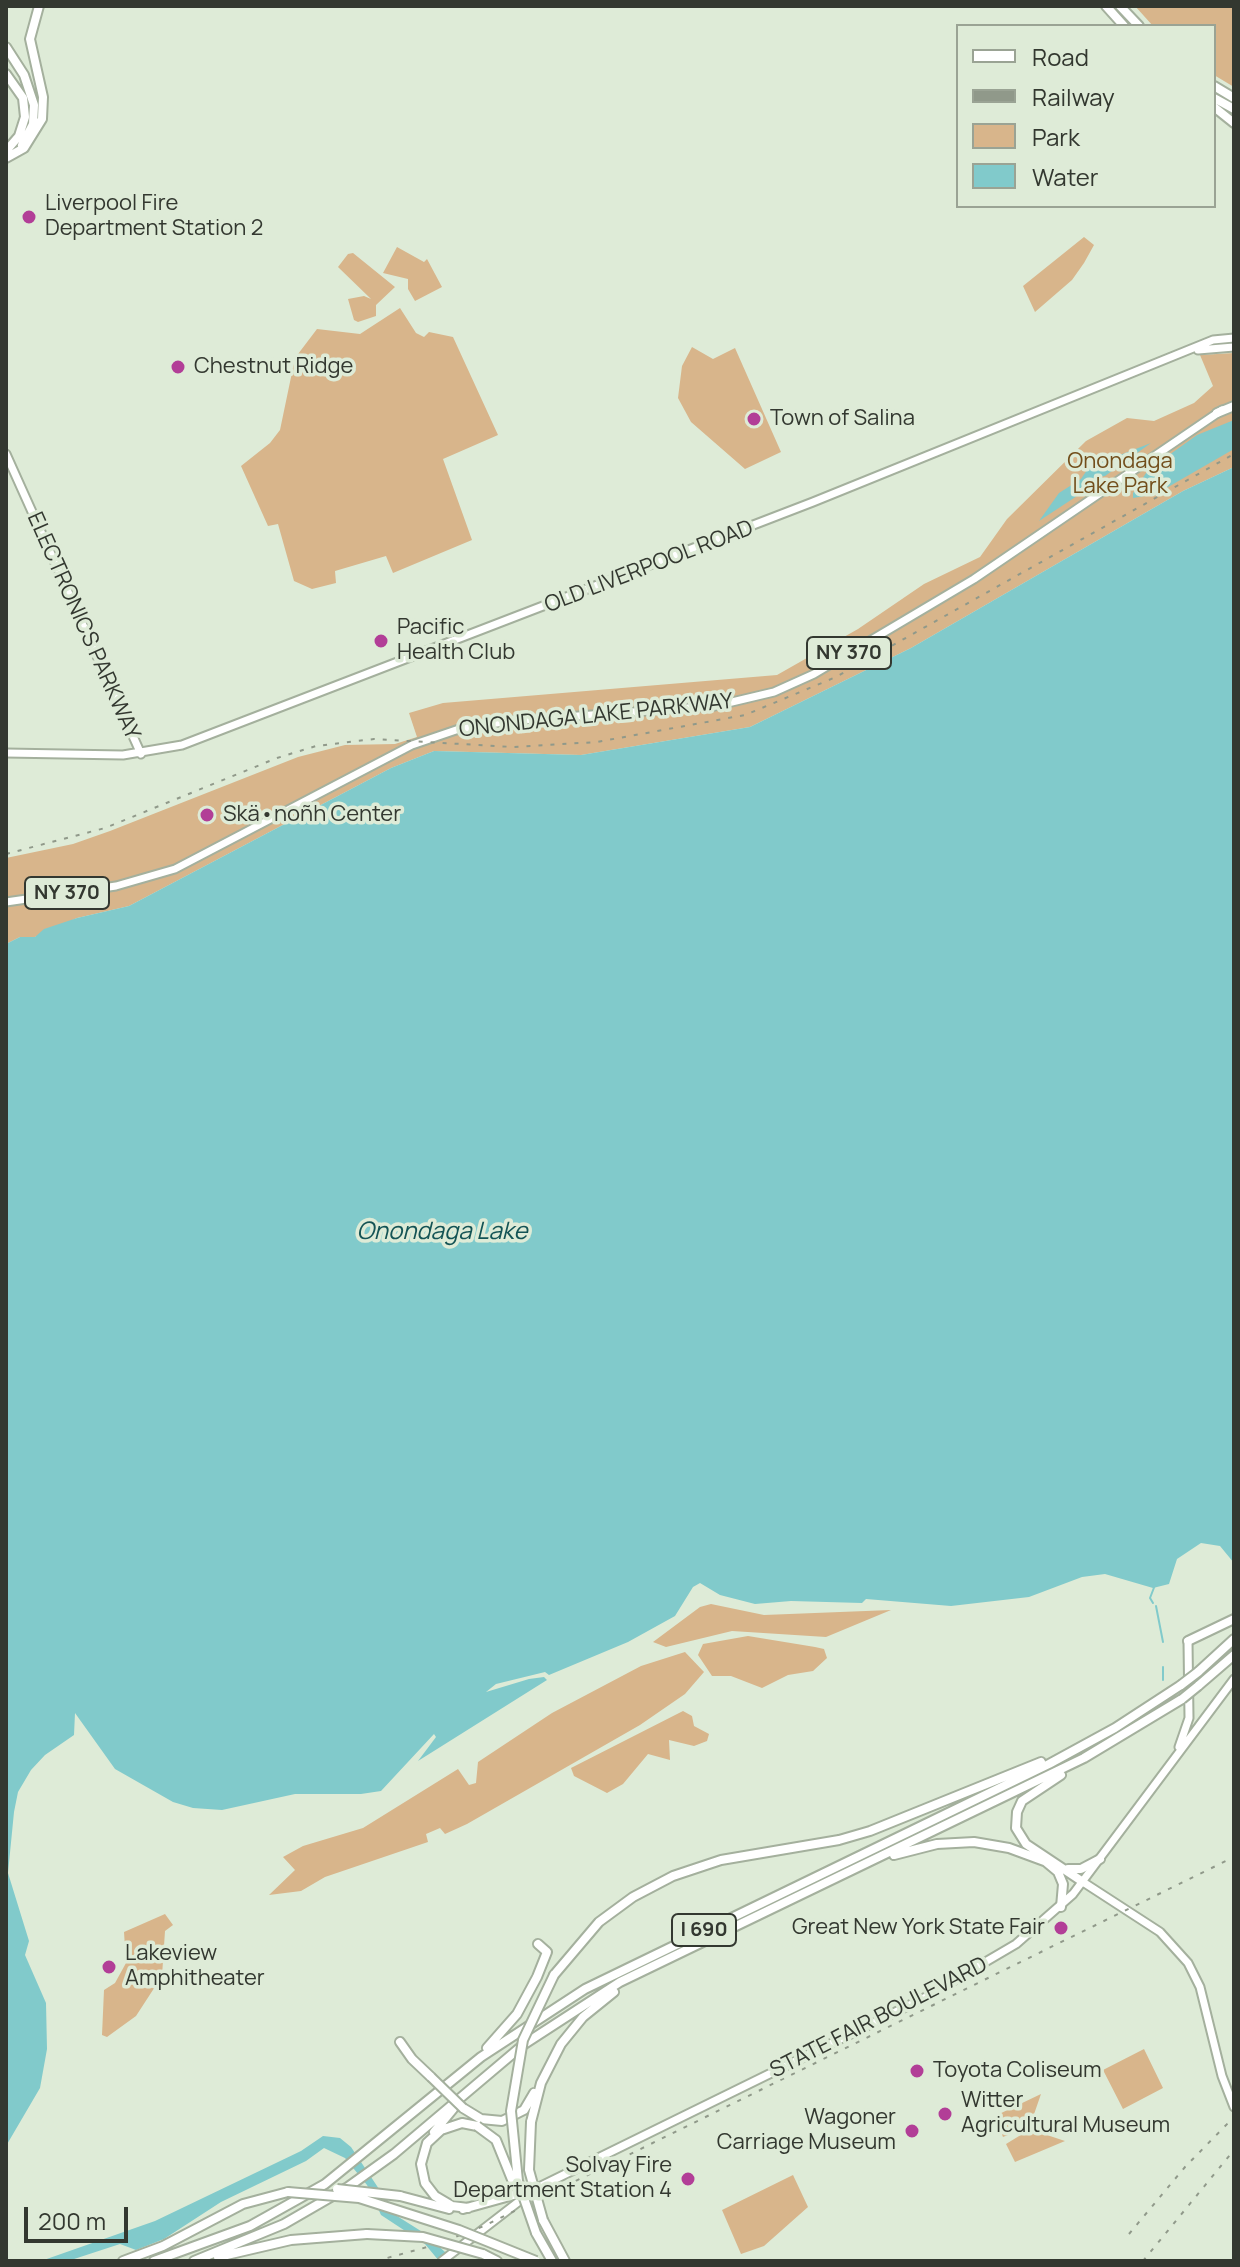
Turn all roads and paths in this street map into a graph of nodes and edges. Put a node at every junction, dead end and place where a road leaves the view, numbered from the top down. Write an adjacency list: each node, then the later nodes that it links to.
1 (39, 6): 14 (highway)
2 (1106, 6): 4 (highway)
3 (1120, 6): 5 (highway)
4 (1122, 24)
5 (1137, 24)
6 (6, 49): 14 (highway)
7 (6, 74): 14 (highway)
8 (1216, 87): 9 (highway)
9 (1234, 98)
10 (1216, 99): 12 (highway)
11 (1216, 109): 13 (highway)
12 (1234, 109)
13 (1234, 123)
14 (6, 155)
15 (1234, 338): 17 (main road, OLD LIVERPOOL ROAD)
16 (1234, 347): 17 (main road)
17 (1180, 355): 22 (main road, OLD LIVERPOOL ROAD)
18 (1234, 404): 19 (highway)
19 (1217, 413): 23 (main road, ONONDAGA LAKE PARKWAY / NY 370)
20 (6, 454): 22 (main road, ELECTRONICS PARKWAY)
21 (6, 753): 22 (main road, OLD LIVERPOOL ROAD)
22 (141, 754)
23 (6, 902)
24 (1234, 1619): 26 (highway)
25 (1234, 1639): 32 (highway, I 690, bridge)
26 (1188, 1641): 29 (main road)
27 (1234, 1655): 29 (highway, I 690, bridge)
28 (1234, 1679): 30 (main road, STATE FAIR BOULEVARD)
29 (1186, 1701): 30 (main road); 31 (highway, I 690); 33 (main road)
30 (1202, 1721): 33 (main road, STATE FAIR BOULEVARD)
31 (1128, 1734): 36 (highway, I 690); 37 (highway)
32 (1072, 1751): 45 (highway, I 690); 52 (highway, bridge)
33 (1176, 1756): 34 (main road, STATE FAIR BOULEVARD)
34 (1100, 1859): 37 (highway); 38 (main road, STATE FAIR BOULEVARD)
35 (1046, 1862): 36 (highway); 38 (highway); 39 (highway)
36 (868, 1864): 41 (highway, I 690)
37 (1068, 1869): 38 (highway)
38 (1083, 1882): 39 (main road, STATE FAIR BOULEVARD); 46 (main road)
39 (1061, 1907): 48 (main road, STATE FAIR BOULEVARD)
40 (538, 1944): 45 (highway)
41 (661, 1964): 43 (highway); 44 (highway, I 690)
42 (400, 2042): 43 (highway, bridge)
43 (552, 2060): 61 (highway, bridge)
44 (493, 2068): 47 (highway); 55 (highway, I 690)
45 (458, 2076): 54 (highway, I 690)
46 (1234, 2107)
47 (427, 2143): 51 (highway); 52 (highway, bridge)
48 (535, 2189): 50 (highway)
49 (288, 2192): 51 (highway, bridge); 53 (highway); 59 (highway, bridge)
50 (512, 2200): 51 (highway); 57 (main road)
51 (468, 2208)
52 (536, 2233): 60 (highway)
53 (123, 2261)
54 (154, 2261)
55 (194, 2261)
56 (202, 2261): 58 (highway, bridge)
57 (442, 2261)
58 (497, 2261)
59 (536, 2261)
60 (552, 2261)
61 (565, 2261)

